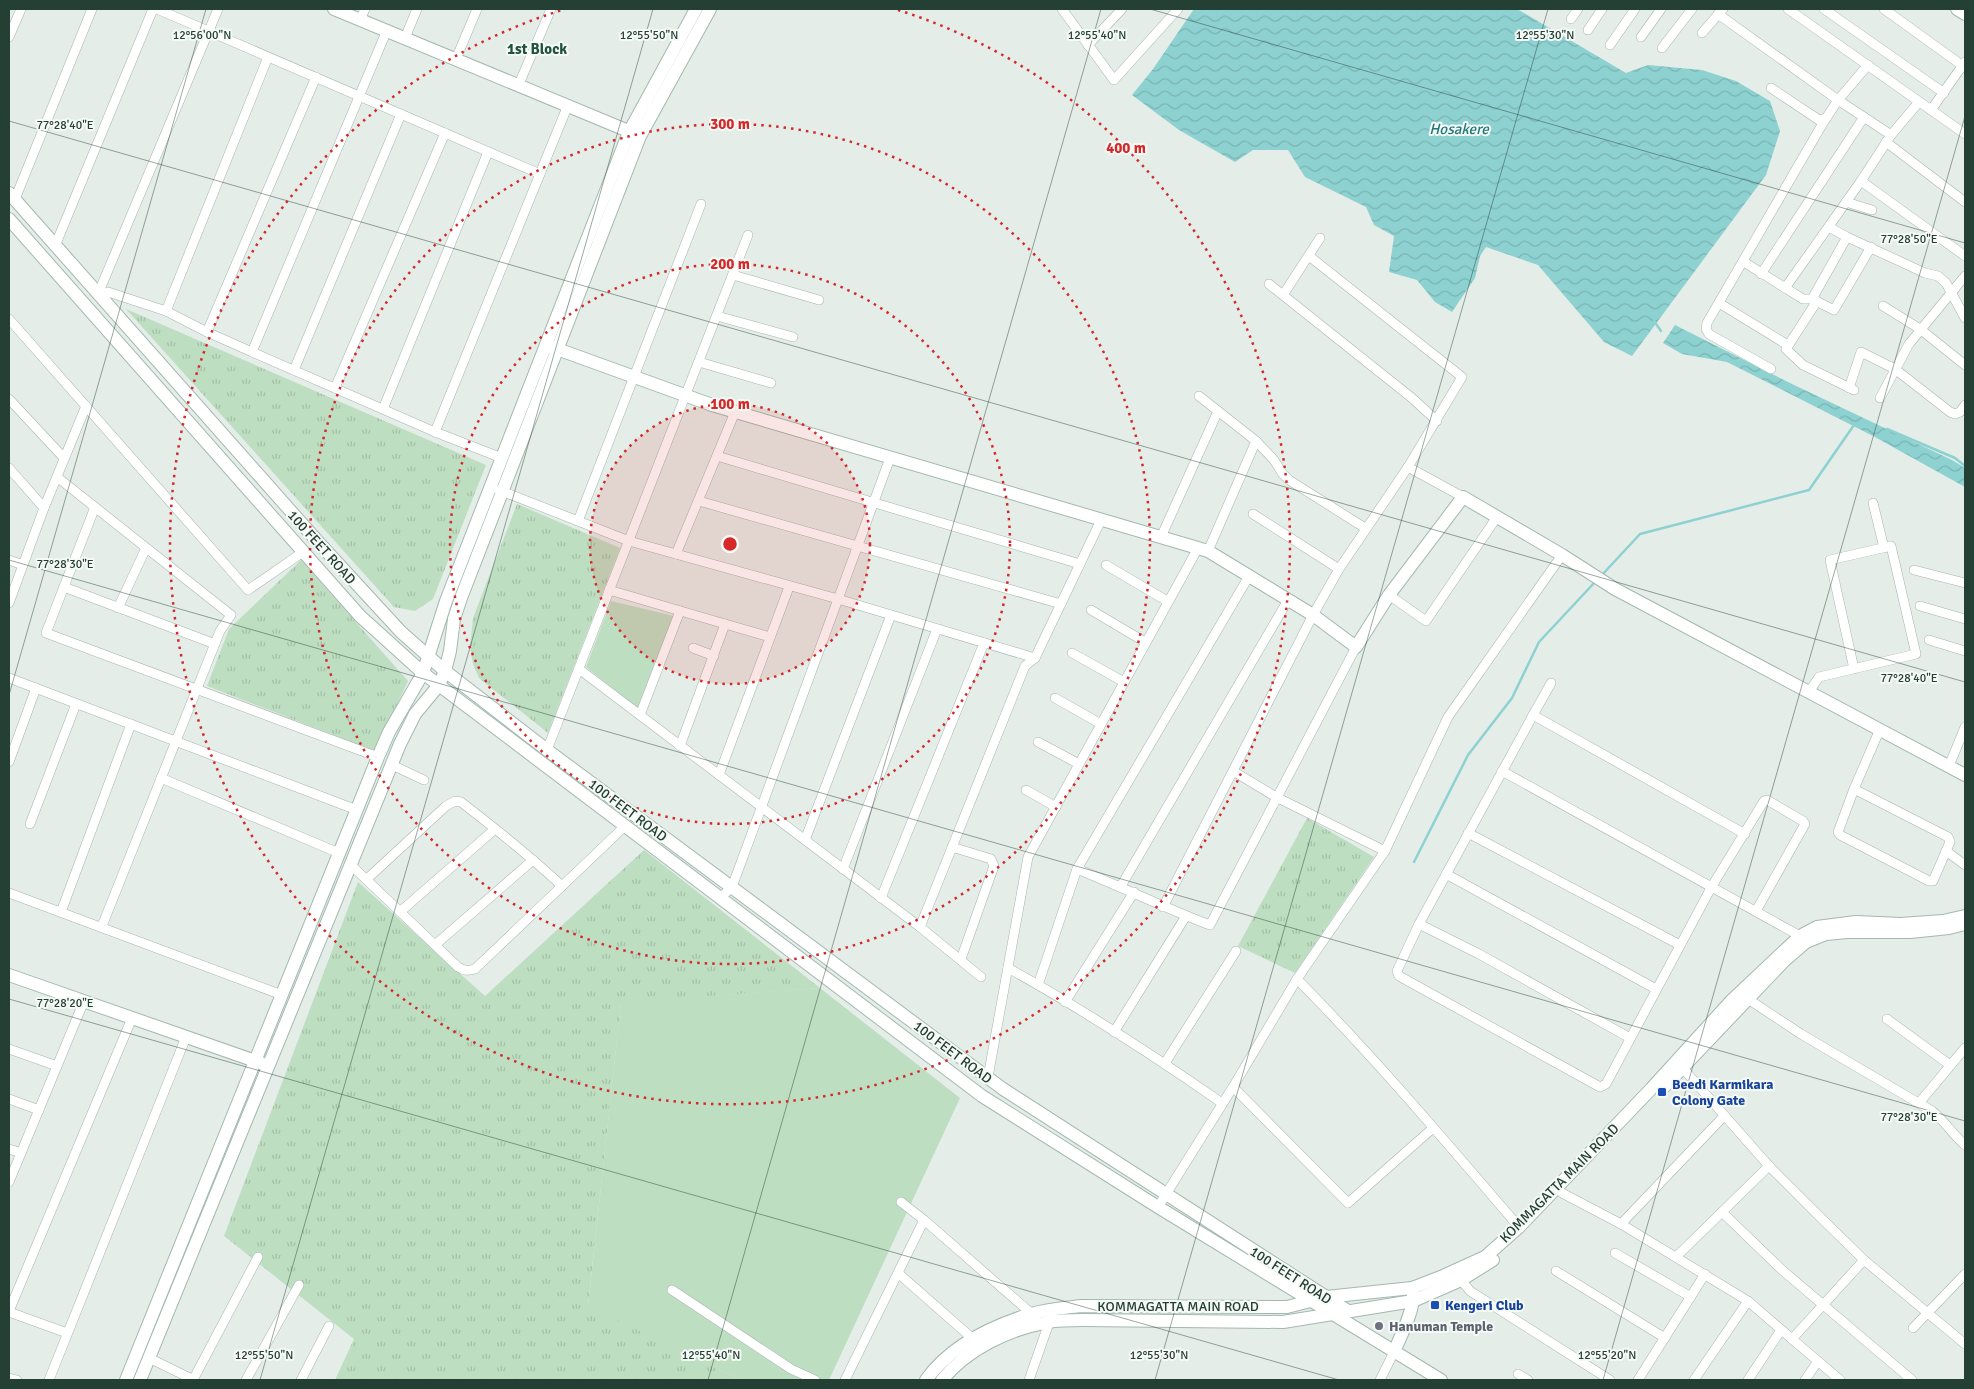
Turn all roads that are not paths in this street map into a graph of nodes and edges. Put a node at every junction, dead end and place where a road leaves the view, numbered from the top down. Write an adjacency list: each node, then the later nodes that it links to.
1 (21, 9): 32 (street)
2 (92, 9): 61 (street)
3 (153, 9): 71 (street)
4 (157, 9): 30 (street)
5 (218, 9): 30 (street)
6 (334, 9): 25 (main road)
7 (418, 9): 34 (street)
8 (477, 9): 39 (street)
9 (551, 9): 43 (street)
10 (696, 9): 55 (main road)
11 (710, 9): 55 (main road)
12 (1062, 9): 35 (street)
13 (1122, 9): 35 (street)
14 (1178, 9): 35 (street)
15 (1578, 9): 27 (street)
16 (1602, 9): 29 (street)
17 (1635, 9): 36 (street)
18 (1660, 9): 33 (street)
19 (1692, 9): 37 (street)
20 (1788, 9): 41 (street)
21 (1824, 9): 45 (street)
22 (1884, 9): 40 (street)
23 (1957, 9): 26 (main road)
24 (1720, 11): 31 (street); 47 (street)
25 (363, 14): 28 (main road)
26 (1965, 14)
27 (1571, 19)
28 (387, 30): 34 (main road); 46 (street)
29 (1588, 30)
30 (209, 31): 38 (street); 83 (street)
31 (1702, 33)
32 (9, 37)
33 (1641, 37)
34 (405, 38): 39 (main road)
35 (1088, 45)
36 (1610, 45)
37 (1662, 48)
38 (268, 57): 42 (street); 88 (street)
39 (456, 59): 43 (main road)
40 (1964, 64): 45 (street)
41 (1868, 65): 47 (street); 48 (street)
42 (316, 77): 46 (street); 93 (street)
43 (519, 84): 49 (main road)
44 (1771, 88): 53 (street)
45 (1944, 93): 50 (street)
46 (359, 96): 51 (street); 97 (street)
47 (1838, 100): 52 (street); 53 (street)
48 (1919, 102): 50 (street); 57 (street)
49 (568, 105): 55 (main road); 59 (street)
50 (1931, 110): 56 (street)
51 (401, 114): 54 (street); 102 (street)
52 (1864, 117): 57 (street); 77 (street)
53 (1826, 118): 75 (street)
54 (446, 133): 58 (street); 105 (street)
55 (635, 134): 96 (main road)
56 (1965, 134)
57 (1888, 139): 60 (street); 63 (street)
58 (488, 152): 59 (street); 112 (street)
59 (540, 174): 116 (street)
60 (1861, 182): 62 (street); 74 (street)
61 (12, 196): 71 (main road, 100 FEET ROAD)
62 (1846, 202): 65 (street); 67 (street)
63 (1965, 202)
64 (701, 204): 103 (street)
65 (1872, 210)
66 (9, 219): 143 (main road, 100 FEET ROAD)
67 (1829, 227): 69 (street); 80 (street)
68 (748, 235): 76 (street)
69 (1847, 237): 72 (street); 85 (street)
70 (1320, 238): 73 (street)
71 (55, 246): 83 (main road, 100 FEET ROAD)
72 (1871, 247): 81 (street); 85 (street)
73 (1309, 256): 82 (street); 115 (street)
74 (1965, 256)
75 (1744, 262): 77 (street); 86 (street)
76 (732, 274): 84 (street); 89 (street)
77 (1761, 274): 80 (street)
78 (1965, 276): 81 (street)
79 (1269, 284): 82 (street)
80 (1785, 288): 85 (street)
81 (1950, 294): 90 (street); 92 (street)
82 (1283, 295): 115 (street)
83 (100, 297): 88 (street); 181 (main road, 100 FEET ROAD)
84 (819, 300)
85 (1815, 300): 101 (street)
86 (1719, 303): 95 (street); 100 (street)
87 (1883, 306): 92 (street)
88 (166, 311): 93 (street)
89 (717, 316): 94 (street); 98 (street)
90 (1965, 318)
91 (9, 319): 111 (street)
92 (1920, 329): 99 (street); 101 (street)
93 (207, 332): 97 (street)
94 (793, 337)
95 (1786, 344)
96 (551, 347): 103 (main road); 120 (main road); 125 (main road)
97 (252, 352): 102 (street)
98 (698, 362): 104 (street); 106 (street)
99 (1965, 364)
100 (1771, 369)
101 (1895, 369): 108 (street); 110 (street)
102 (294, 370): 105 (street)
103 (635, 377): 106 (main road); 135 (street)
104 (772, 383)
105 (335, 388): 112 (street)
106 (686, 395): 114 (main road); 138 (street)
107 (1199, 396): 113 (street)
108 (1880, 398)
109 (9, 399): 119 (street)
110 (1965, 405)
111 (86, 406): 119 (street); 143 (street)
112 (383, 409): 116 (street)
113 (1218, 411): 117 (street); 137 (street)
114 (736, 412): 118 (street); 121 (main road)
115 (1437, 421): 122 (street)
116 (436, 432): 120 (street)
117 (1256, 441): 136 (street); 142 (street)
118 (717, 456): 127 (street); 128 (street)
119 (64, 458): 124 (street)
120 (502, 458): 125 (main road)
121 (890, 458): 128 (street); 134 (main road)
122 (1408, 467): 126 (street); 136 (street)
123 (9, 468): 131 (street)
124 (57, 477): 130 (street); 131 (street)
125 (496, 489): 135 (street); 181 (main road); 186 (main road)
126 (1462, 497): 133 (main road); 157 (main road)
127 (699, 500): 139 (street); 144 (street)
128 (874, 502): 139 (street); 147 (street)
129 (1874, 503): 141 (street)
130 (95, 507): 140 (street); 154 (street)
131 (44, 508): 148 (street)
132 (1253, 514): 150 (street)
133 (1497, 517): 145 (main road); 157 (street)
134 (1101, 520): 137 (main road); 147 (street)
135 (578, 521): 138 (street)
136 (1366, 528): 150 (street)
137 (1161, 537): 142 (main road)
138 (629, 541): 144 (street); 156 (street)
139 (858, 546): 158 (street); 162 (street)
140 (146, 548): 164 (street); 176 (street)
141 (1884, 548): 185 (street); 185 (street)
142 (1203, 549): 152 (main road); 160 (street)
143 (303, 552): 187 (main road, 100 FEET ROAD)
144 (676, 554): 155 (street)
145 (1562, 555): 194 (main road); 231 (street)
146 (9, 560): 148 (street)
147 (1080, 564): 162 (street)
148 (23, 565): 161 (street)
149 (1106, 565): 160 (street)
150 (1339, 569): 168 (street)
151 (1914, 570): 153 (street)
152 (1249, 576): 159 (main road); 238 (street)
153 (1965, 583)
154 (64, 587): 164 (street); 193 (street)
155 (789, 587): 158 (street); 172 (street)
156 (609, 590): 166 (street); 184 (street)
157 (1389, 595): 177 (main road)
158 (838, 599): 167 (street); 221 (street)
159 (1288, 600): 168 (main road); 242 (street)
160 (1168, 601): 174 (street)
161 (9, 603)
162 (1062, 604): 183 (street)
163 (1920, 606): 169 (street)
164 (118, 608): 176 (street)
165 (1091, 610): 174 (street)
166 (680, 611): 170 (street); 197 (street)
167 (891, 615): 171 (street); 229 (street)
168 (1313, 616): 177 (main road); 212 (street)
169 (1965, 619)
170 (725, 624): 172 (street); 182 (street)
171 (937, 629): 175 (street); 237 (street)
172 (770, 637): 214 (street)
173 (1929, 640): 179 (street)
174 (1145, 642): 189 (street)
175 (984, 643): 183 (street); 248 (street)
176 (215, 644): 193 (street)
177 (1356, 647): 220 (street)
178 (693, 648): 182 (street)
179 (1965, 651)
180 (1072, 653): 189 (street)
181 (428, 655): 186 (main road, 100 FEET ROAD); 187 (main road)
182 (714, 656): 205 (street)
183 (1035, 658): 230 (street)
184 (579, 669): 197 (street); 206 (street)
185 (1854, 669): 194 (street)
186 (445, 671): 191 (main road); 206 (main road, 100 FEET ROAD)
187 (423, 673): 191 (main road, 100 FEET ROAD); 207 (main road)
188 (9, 678): 192 (street)
189 (1124, 682): 200 (street)
190 (1551, 683): 198 (street)
191 (439, 685): 210 (main road); 225 (main road, 100 FEET ROAD)
192 (36, 688): 196 (street); 208 (street)
193 (197, 688): 203 (street); 207 (street)
194 (1809, 692): 202 (main road)
195 (1055, 698): 200 (street)
196 (76, 704): 199 (street); 224 (street)
197 (640, 715): 205 (street)
198 (1533, 715): 213 (street); 228 (street)
199 (131, 724): 203 (street); 252 (street)
200 (1101, 724): 209 (street)
201 (1965, 728): 211 (street)
202 (1880, 730): 211 (main road); 218 (street)
203 (176, 741): 216 (street); 223 (street)
204 (1038, 742): 209 (street)
205 (680, 746): 214 (street)
206 (547, 750): 244 (main road, 100 FEET ROAD)
207 (378, 757): 223 (main road)
208 (9, 762)
209 (1079, 764): 222 (street)
210 (392, 765): 217 (street); 236 (main road)
211 (1949, 766): 215 (main road)
212 (1233, 771): 220 (street); 249 (street)
213 (1502, 771): 227 (street); 243 (street)
214 (719, 775): 221 (street)
215 (1965, 775)
216 (161, 778): 233 (street); 257 (street)
217 (424, 780)
218 (1854, 789): 232 (street); 232 (street)
219 (1026, 790): 222 (street)
220 (1276, 797): 231 (street); 253 (street)
221 (761, 806): 229 (street); 244 (street)
222 (1056, 807): 264 (street)
223 (357, 810): 233 (main road)
224 (30, 824)
225 (625, 826): 241 (street); 247 (main road, 100 FEET ROAD)
226 (495, 828): 234 (street); 240 (street); 250 (street)
227 (1468, 833): 239 (street); 261 (street)
228 (1745, 834): 243 (street); 251 (street)
229 (805, 840): 237 (street)
230 (952, 847): 258 (street); 263 (street)
231 (1385, 851): 267 (street)
232 (1946, 852): 235 (street)
233 (339, 854): 270 (main road)
234 (532, 860): 241 (street); 260 (street)
235 (1965, 863)
236 (351, 865): 240 (street); 286 (main road)
237 (843, 869): 248 (street)
238 (1077, 869): 242 (street); 268 (street)
239 (1446, 874): 255 (street); 269 (street)
240 (367, 879): 250 (street)
241 (562, 886): 260 (street)
242 (1121, 886): 245 (street)
243 (1712, 886): 251 (street); 261 (street)
244 (732, 887): 247 (street); 287 (main road, 100 FEET ROAD)
245 (1134, 892): 249 (street); 273 (street)
246 (9, 893): 252 (street)
247 (720, 898): 303 (main road, 100 FEET ROAD)
248 (882, 898): 258 (street)
249 (1163, 907): 253 (street)
250 (401, 911): 260 (street)
251 (1756, 911): 259 (street)
252 (61, 912): 257 (street)
253 (1186, 916): 276 (street)
254 (1965, 916): 259 (main road, KOMMAGATTA MAIN ROAD)
255 (1419, 924): 278 (street); 278 (street)
256 (1965, 924): 271 (main road, KOMMAGATTA MAIN ROAD)
257 (102, 926): 270 (street)
258 (920, 927): 263 (street)
259 (1800, 936): 283 (main road, KOMMAGATTA MAIN ROAD)
260 (435, 945)
261 (1680, 945): 269 (street)
262 (1236, 951): 282 (street)
263 (961, 959): 266 (street)
264 (1008, 968): 268 (street); 287 (street)
265 (9, 975): 272 (main road)
266 (982, 977)
267 (1297, 979): 288 (street); 294 (street)
268 (1038, 985): 273 (street)
269 (1656, 989): 278 (street)
270 (282, 995): 281 (main road)
271 (1748, 999): 283 (main road, KOMMAGATTA MAIN ROAD); 291 (street)
272 (84, 1001): 274 (main road); 285 (street)
273 (1065, 1002): 276 (street)
274 (132, 1018): 277 (main road); 325 (street)
275 (1888, 1019): 284 (street)
276 (1114, 1032): 282 (street)
277 (186, 1037): 281 (main road); 334 (street)
278 (1630, 1038)
279 (1965, 1048): 284 (street)
280 (9, 1049): 285 (street)
281 (255, 1061): 286 (main road); 346 (main road)
282 (1165, 1063): 290 (street)
283 (1679, 1065): 293 (street); 300 (main road, KOMMAGATTA MAIN ROAD); 307 (main road, KOMMAGATTA MAIN ROAD)
284 (1950, 1065): 291 (street)
285 (57, 1066): 292 (street)
286 (269, 1066): 340 (main road)
287 (988, 1077): 301 (main road, 100 FEET ROAD)
288 (1233, 1088): 290 (street); 294 (street)
289 (9, 1099): 292 (street)
290 (1222, 1103): 301 (street)
291 (1919, 1103): 295 (street)
292 (39, 1110): 297 (street)
293 (1724, 1116): 298 (street); 306 (street)
294 (1433, 1128): 307 (street)
295 (1964, 1142)
296 (9, 1149): 297 (street)
297 (21, 1153): 299 (street)
298 (1769, 1166): 304 (street); 311 (street)
299 (9, 1182)
300 (1562, 1193): 306 (street); 316 (main road, KOMMAGATTA MAIN ROAD)
301 (1165, 1194): 303 (street); 320 (main road, 100 FEET ROAD)
302 (901, 1202): 305 (street)
303 (1158, 1207): 322 (main road, 100 FEET ROAD)
304 (1722, 1212): 309 (street); 324 (street)
305 (924, 1220): 313 (street); 330 (street)
306 (1621, 1224): 309 (street)
307 (1519, 1227): 319 (main road, KOMMAGATTA MAIN ROAD)
308 (1615, 1253): 321 (street)
309 (1676, 1257): 314 (street)
310 (258, 1258): 348 (street)
311 (1864, 1260): 324 (street); 327 (street)
312 (1556, 1271): 336 (street)
313 (898, 1274): 335 (street); 352 (street)
314 (1705, 1274): 321 (street); 323 (street)
315 (1965, 1274): 327 (street)
316 (1462, 1280): 319 (main road, KOMMAGATTA MAIN ROAD); 359 (street)
317 (299, 1284): 349 (street)
318 (672, 1290): 351 (street)
319 (1412, 1294): 320 (main road, KOMMAGATTA MAIN ROAD); 326 (main road, KOMMAGATTA MAIN ROAD); 339 (main road)
320 (1326, 1297): 322 (main road, KOMMAGATTA MAIN ROAD); 326 (main road, 100 FEET ROAD)
321 (1690, 1297): 336 (street)
322 (1312, 1300): 328 (main road, 100 FEET ROAD); 329 (main road, KOMMAGATTA MAIN ROAD)
323 (1748, 1301): 333 (street); 361 (street)
324 (1824, 1304): 337 (street); 365 (street)
325 (9, 1312): 334 (street)
326 (1348, 1312): 328 (main road, KOMMAGATTA MAIN ROAD)
327 (1927, 1312): 332 (street); 338 (street)
328 (1334, 1314): 329 (main road, KOMMAGATTA MAIN ROAD); 339 (main road, 100 FEET ROAD)
329 (1051, 1316): 330 (main road, KOMMAGATTA MAIN ROAD); 355 (street)
330 (1034, 1319): 335 (main road, KOMMAGATTA MAIN ROAD); 354 (main road, KOMMAGATTA MAIN ROAD)
331 (329, 1326): 350 (street)
332 (1913, 1328)
333 (1781, 1330): 337 (street); 362 (street)
334 (67, 1333): 345 (street)
335 (972, 1338): 353 (main road, KOMMAGATTA MAIN ROAD)
336 (1665, 1338): 360 (street)
337 (1792, 1339): 341 (street)
338 (1965, 1344)
339 (1394, 1352): 356 (street); 357 (main road, 100 FEET ROAD)
340 (149, 1358): 347 (main road); 348 (street)
341 (1818, 1360): 363 (street); 364 (street)
342 (1518, 1374): 358 (street)
343 (9, 1378): 344 (street)
344 (17, 1380)
345 (49, 1380)
346 (126, 1380)
347 (140, 1380)
348 (194, 1380)
349 (246, 1380)
350 (301, 1380)
351 (815, 1380)
352 (844, 1380)
353 (926, 1380)
354 (942, 1380)
355 (1029, 1380)
356 (1380, 1380)
357 (1441, 1380)
358 (1528, 1380)
359 (1610, 1380)
360 (1638, 1380)
361 (1694, 1380)
362 (1748, 1380)
363 (1805, 1380)
364 (1840, 1380)
365 (1912, 1380)

